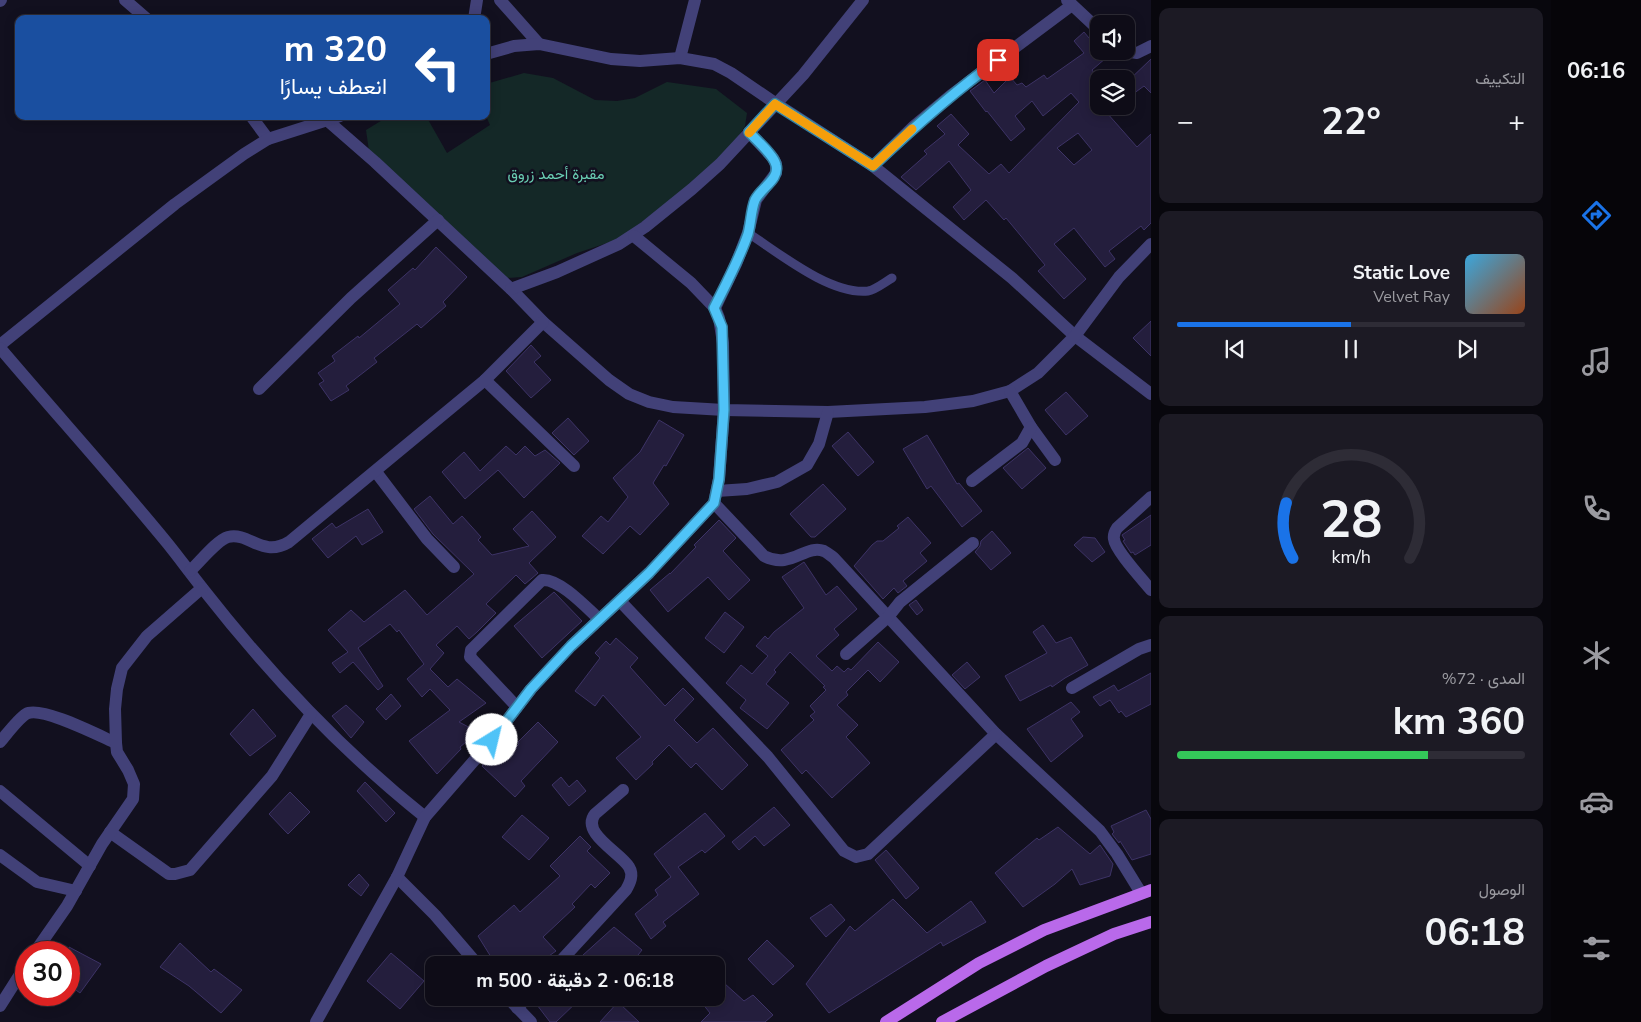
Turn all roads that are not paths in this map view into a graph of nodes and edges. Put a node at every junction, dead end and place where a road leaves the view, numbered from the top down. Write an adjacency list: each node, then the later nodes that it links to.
1 (125, 0): 7 (street)
2 (477, 0): 8 (street)
3 (500, 0): 10 (street)
4 (694, 0): 14 (street)
5 (862, 0): 15 (street)
6 (1069, 2): 9 (street); 21 (street)
7 (142, 15)
8 (475, 15)
9 (1090, 22)
10 (539, 44): 12 (street); 14 (street)
11 (1151, 46): 13 (street)
12 (490, 53)
13 (1135, 54)
14 (680, 58): 15 (street)
15 (775, 104): 19 (street); 21 (street)
16 (254, 120): 20 (street)
17 (331, 120): 20 (street)
18 (335, 120): 22 (street)
19 (749, 132): 23 (street); 24 (street)
20 (268, 139): 31 (street)
21 (873, 166): 30 (street)
22 (438, 220): 27 (street); 33 (street)
23 (748, 233): 26 (lane); 28 (street)
24 (634, 236): 27 (street); 28 (street)
25 (1151, 244): 30 (street)
26 (892, 278)
27 (511, 289): 29 (street)
28 (714, 308): 36 (street)
29 (543, 322): 32 (street); 36 (street)
30 (1075, 336): 34 (street); 35 (street)
31 (0, 347): 47 (street)
32 (485, 380): 40 (street); 41 (street)
33 (258, 388)
34 (1010, 391): 37 (street); 38 (street)
35 (1151, 394)
36 (724, 410): 37 (street); 43 (street)
37 (828, 412): 43 (street)
38 (1032, 428): 39 (street); 42 (street)
39 (1055, 460)
40 (574, 466)
41 (376, 472): 46 (street); 47 (street)
42 (972, 481)
43 (715, 497): 50 (street); 51 (street)
44 (1151, 497): 49 (street)
45 (973, 543): 51 (street)
46 (454, 567)
47 (190, 571): 48 (street)
48 (202, 588): 57 (street); 60 (street)
49 (1151, 590)
50 (620, 601): 52 (street); 58 (street)
51 (888, 616): 54 (street); 58 (street)
52 (600, 619): 56 (street); 56 (street)
53 (1151, 645): 55 (street)
54 (846, 654)
55 (1072, 688)
56 (516, 707): 63 (street)
57 (312, 714): 63 (street); 64 (street)
58 (996, 734): 69 (street)
59 (0, 742): 60 (street)
60 (116, 743): 64 (street)
61 (623, 790): 73 (street)
62 (0, 791): 66 (street)
63 (425, 816): 67 (street)
64 (110, 832): 66 (street)
65 (0, 855): 68 (street)
66 (90, 866): 68 (street)
67 (397, 877): 72 (street); 77 (street)
68 (76, 891): 71 (street)
69 (1146, 892): 79 (main road)
70 (1151, 922): 80 (main road)
71 (42, 941)
72 (470, 956)
73 (565, 956)
74 (15, 982): 75 (street)
75 (0, 1006)
76 (517, 1008): 78 (street)
77 (316, 1022)
78 (531, 1022)
79 (886, 1022)
80 (942, 1022)

